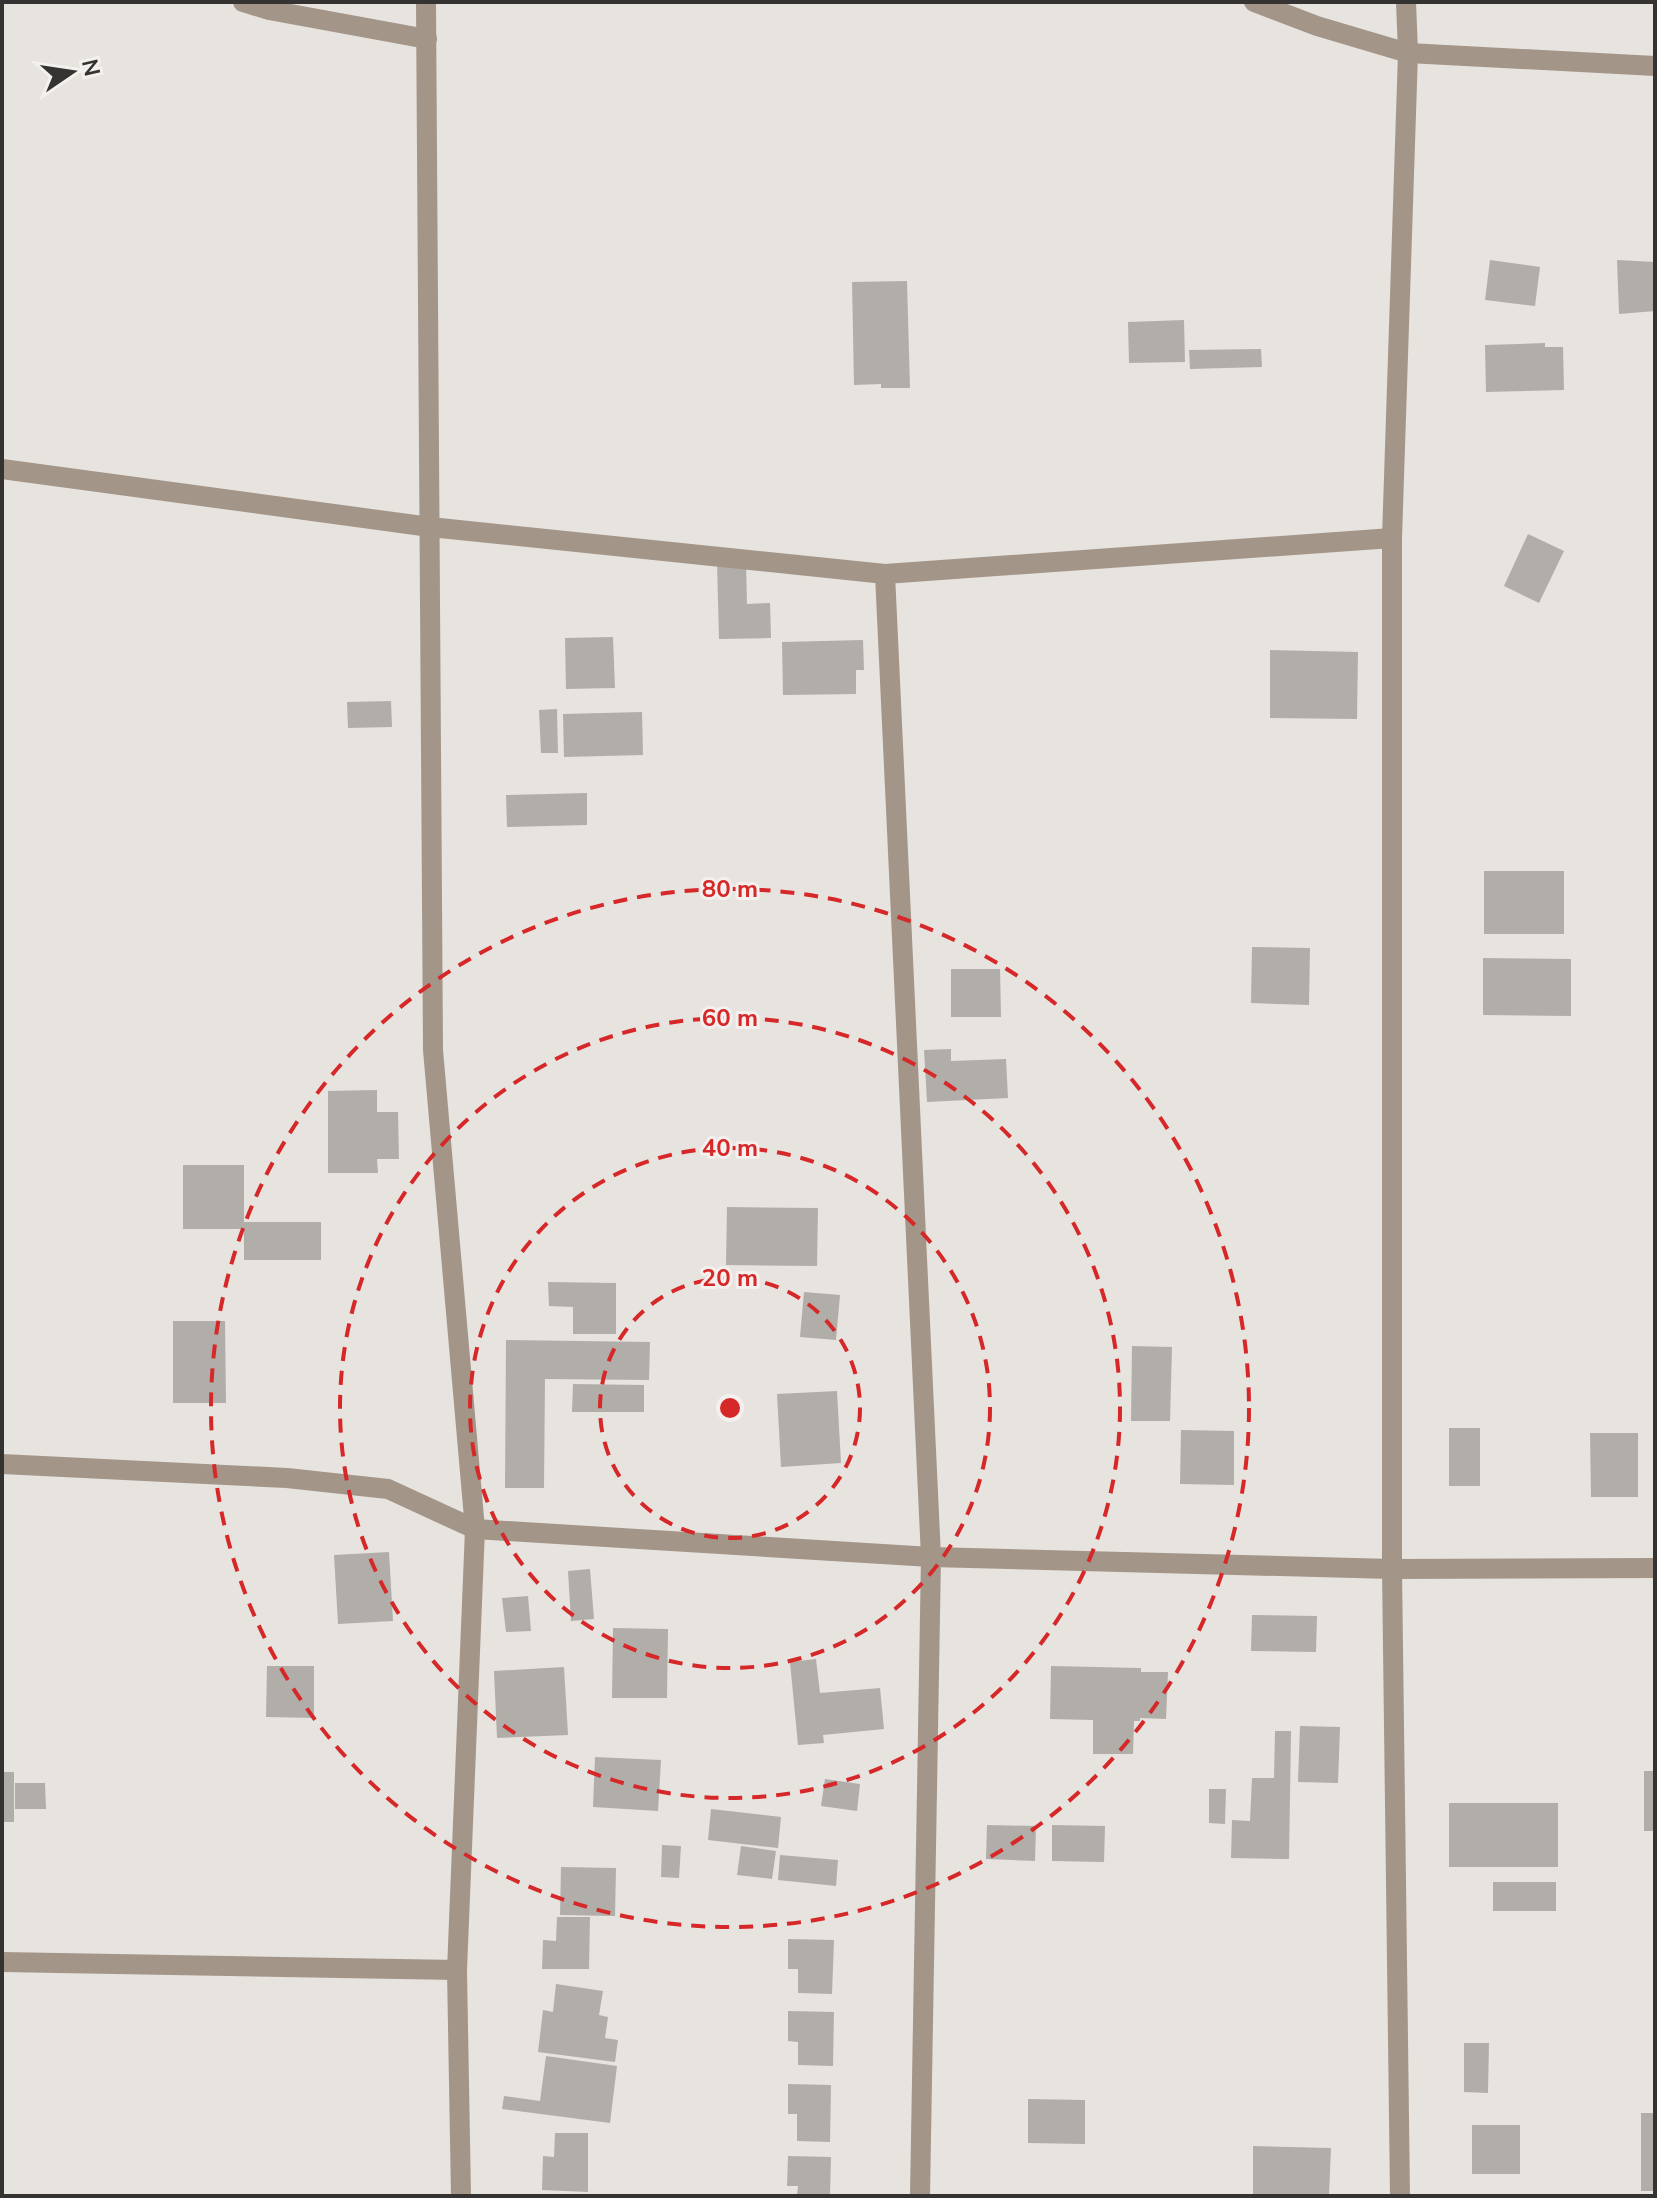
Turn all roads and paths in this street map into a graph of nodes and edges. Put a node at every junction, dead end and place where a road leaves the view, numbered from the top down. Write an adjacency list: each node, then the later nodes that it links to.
1 (243, 2): 5 (street)
2 (426, 2): 5 (street)
3 (1254, 2): 6 (street)
4 (1406, 2): 6 (street)
5 (427, 39): 9 (street)
6 (1408, 53): 7 (street); 10 (street)
7 (1655, 66)
8 (2, 469): 9 (street)
9 (430, 527): 11 (street); 13 (street)
10 (1392, 538): 11 (street); 16 (street)
11 (885, 574): 14 (street)
12 (2, 1464): 13 (street)
13 (475, 1529): 14 (street); 18 (street)
14 (931, 1557): 16 (street); 20 (street)
15 (1655, 1568): 16 (street)
16 (1392, 1569): 21 (street)
17 (2, 1962): 18 (street)
18 (457, 1970): 19 (street)
19 (461, 2196)
20 (920, 2196)
21 (1400, 2196)

